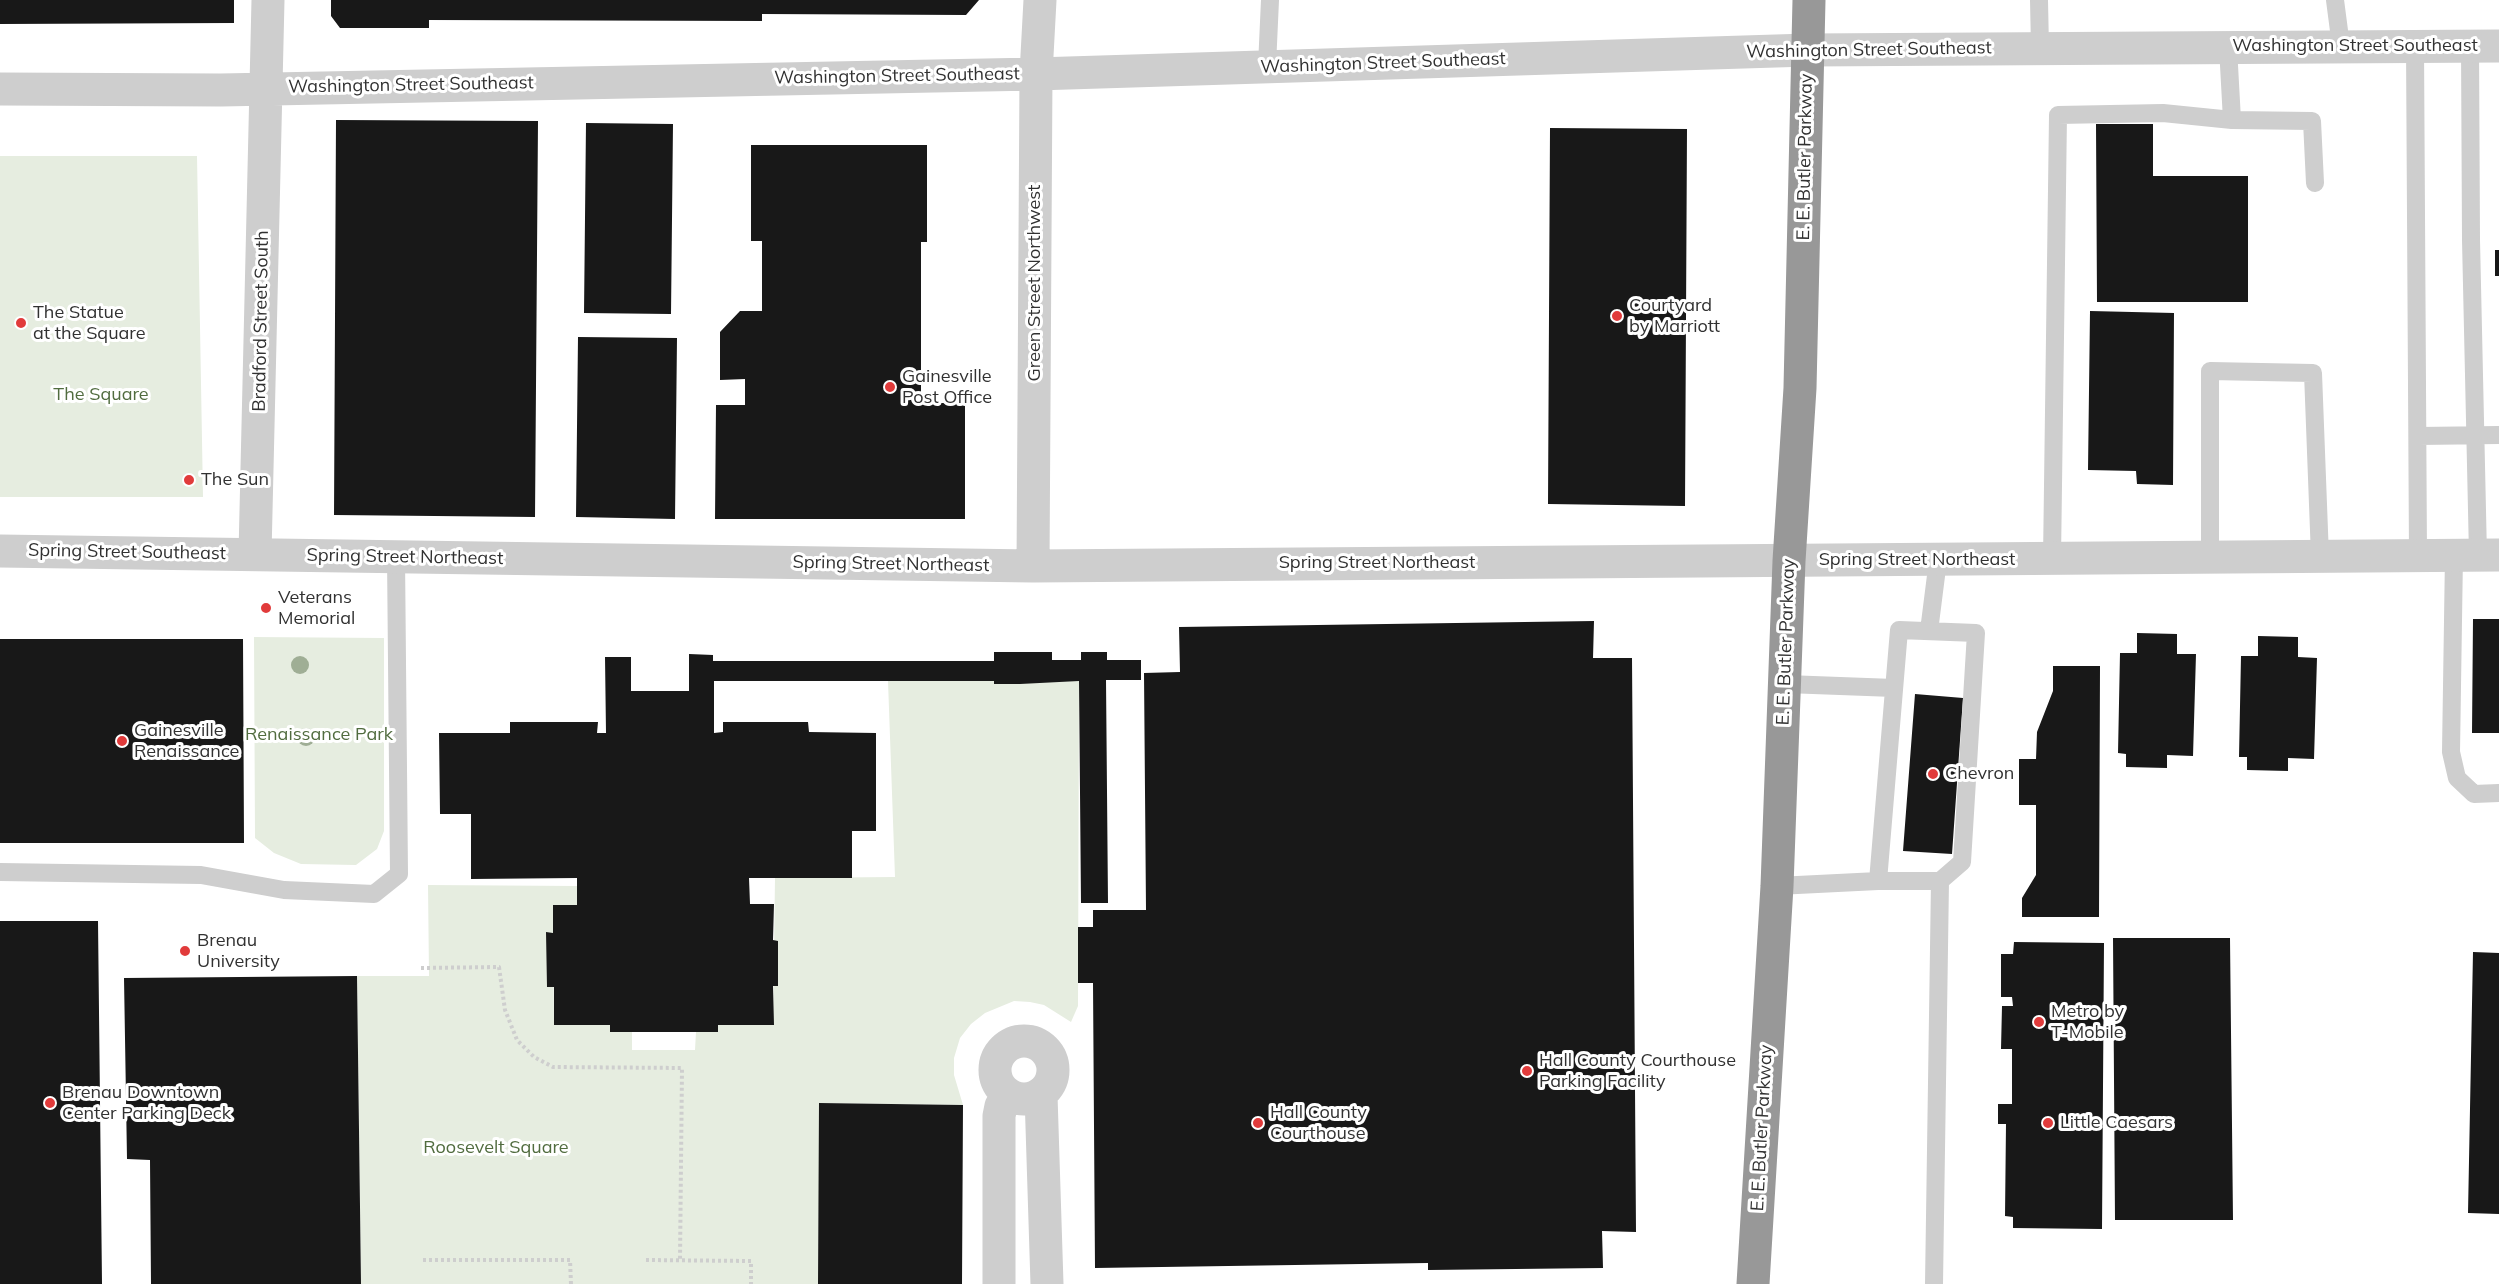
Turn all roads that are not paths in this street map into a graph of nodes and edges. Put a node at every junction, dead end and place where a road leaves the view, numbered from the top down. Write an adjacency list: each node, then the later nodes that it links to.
1 (268, 0): 15 (street, Bradford Street South)
2 (1040, 0): 14 (street, Green Street Northwest)
3 (1270, 0): 13 (lane)
4 (1809, 0): 12 (highway, E. E. Butler Parkway)
5 (2039, 0): 11 (lane)
6 (2335, 0): 8 (lane)
7 (2415, 45): 8 (street, Washington Street Southeast); 9 (street, Washington Street Southeast); 20 (lane)
8 (2340, 46): 10 (street, Washington Street Southeast)
9 (2484, 46): 21 (lane)
10 (2228, 47): 11 (street, Washington Street Southeast); 17 (lane)
11 (2040, 48): 12 (street, Washington Street Southeast)
12 (1808, 50): 13 (street, Washington Street Southeast); 31 (highway, E. E. Butler Parkway)
13 (1267, 66): 14 (street, Washington Street Southeast)
14 (1036, 74): 15 (street, Washington Street Southeast); 32 (street, Green Street Northwest)
15 (267, 87): 16 (street, Washington Street Southeast); 23 (street, Bradford Street South)
16 (0, 89)
17 (2232, 120): 18 (lane); 29 (lane)
18 (2315, 183)
19 (2499, 435): 21 (lane)
20 (2418, 436): 21 (lane); 24 (lane)
21 (2476, 437): 25 (lane)
22 (0, 551): 23 (street, Spring Street Southeast)
23 (255, 554): 26 (street, Spring Street Northeast)
24 (2418, 555): 25 (street, Spring Street Northeast); 27 (street, Spring Street Northeast)
25 (2477, 555): 36 (lane)
26 (396, 556): 32 (street, Spring Street Northeast); 37 (lane)
27 (2320, 557): 28 (street, Spring Street Northeast); 28 (lane)
28 (2210, 558): 29 (street, Spring Street Northeast)
29 (2052, 559): 30 (street, Spring Street Northeast)
30 (1938, 560): 31 (street, Spring Street Northeast); 33 (lane)
31 (1789, 561): 32 (street, Spring Street Northeast); 34 (highway, E. E. Butler Parkway)
32 (1033, 566)
33 (1929, 631): 35 (lane); 39 (lane)
34 (1786, 684): 35 (lane); 40 (highway, E. E. Butler Parkway)
35 (1894, 688): 38 (lane)
36 (2499, 793)
37 (0, 873)
38 (1878, 881): 39 (lane); 40 (lane)
39 (1940, 881): 46 (lane)
40 (1777, 886): 45 (highway, E. E. Butler Parkway)
41 (1008, 1095): 42 (street); 42 (street); 43 (street)
42 (1041, 1095): 44 (street)
43 (999, 1284)
44 (1047, 1284)
45 (1753, 1284)
46 (1934, 1284)

